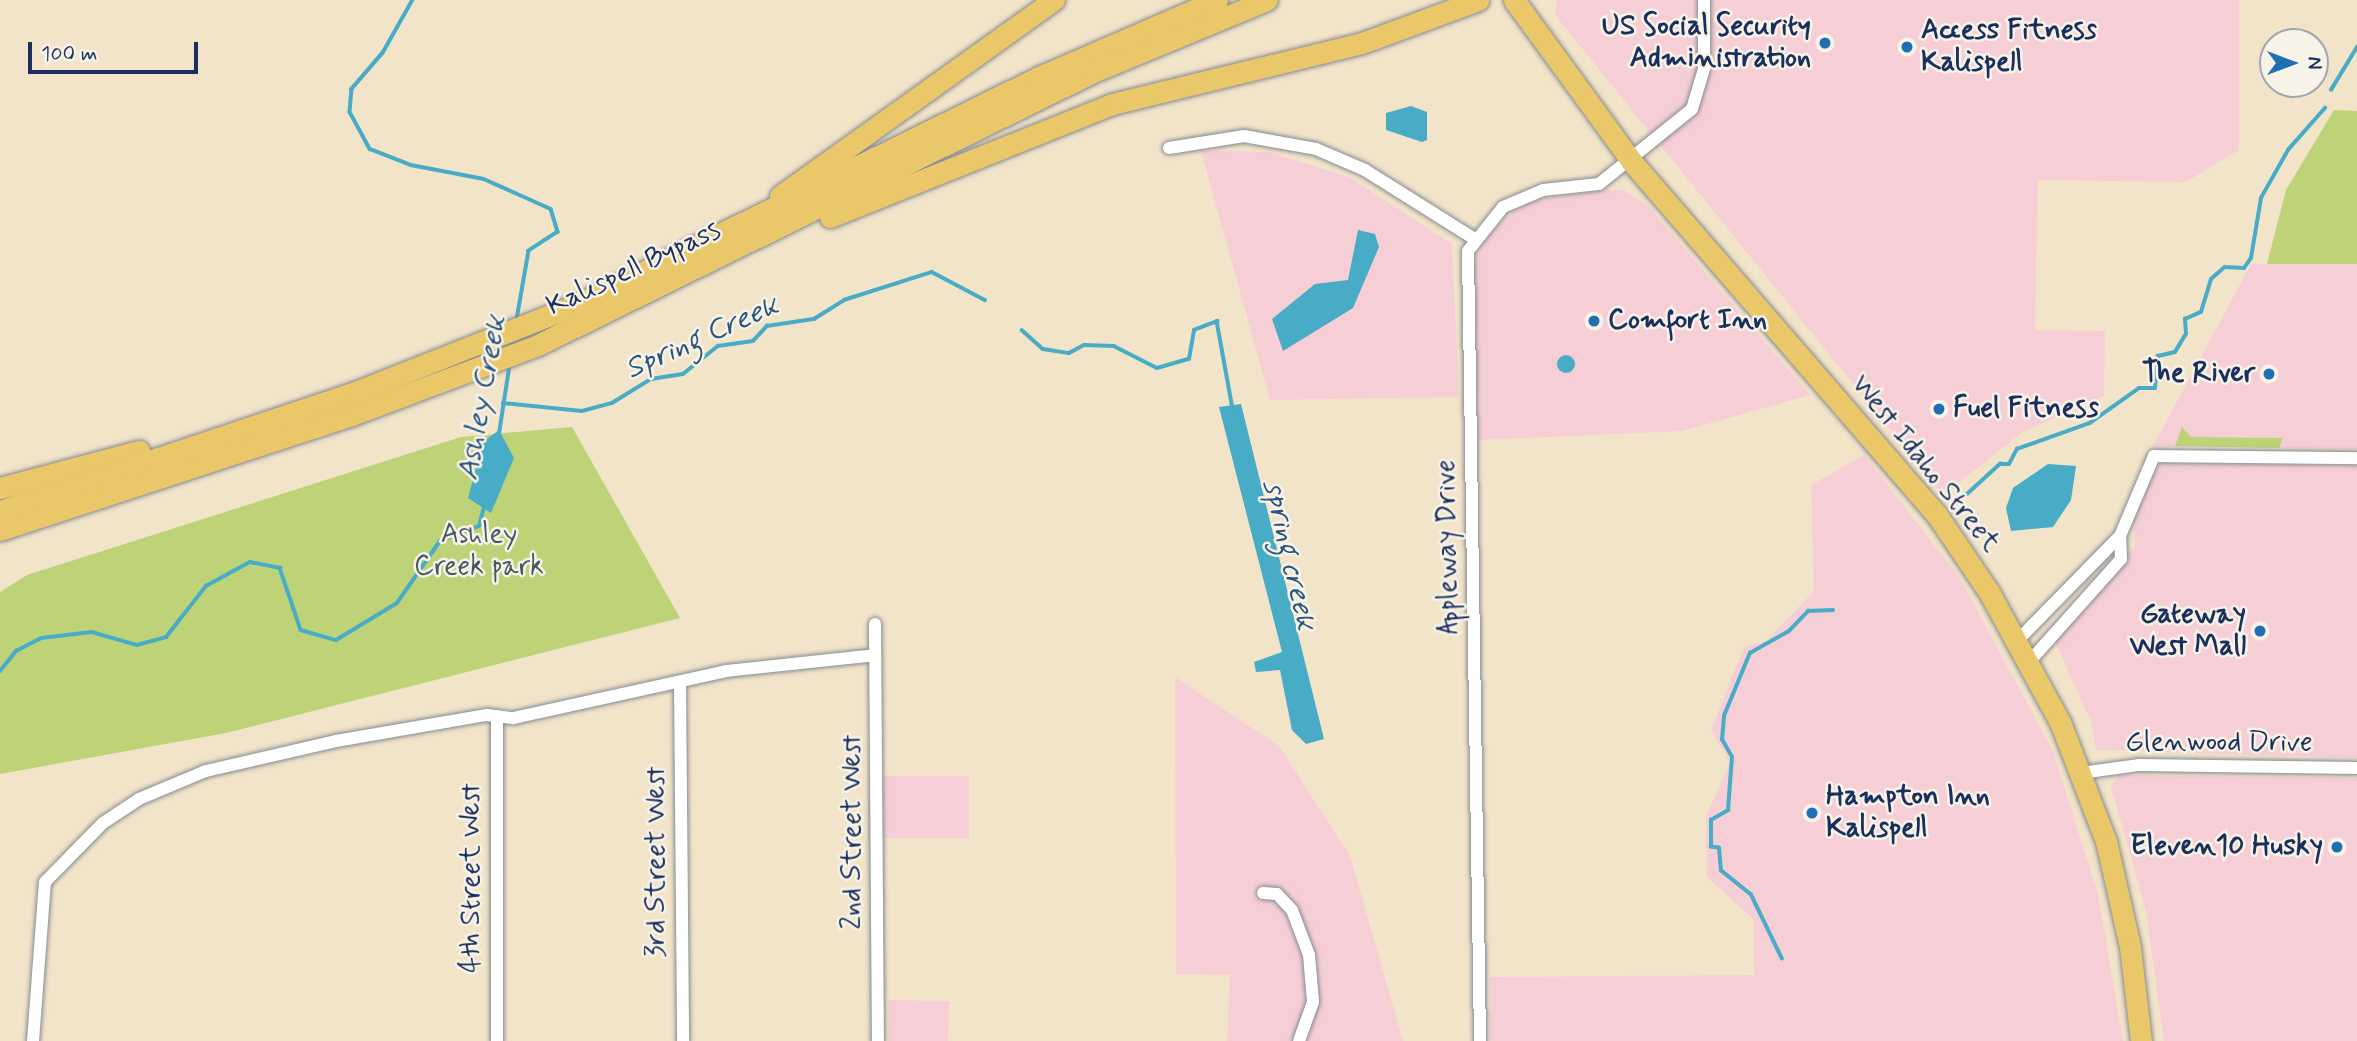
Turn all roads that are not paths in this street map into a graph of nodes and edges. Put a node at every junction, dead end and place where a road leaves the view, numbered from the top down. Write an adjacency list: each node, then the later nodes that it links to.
1 (1054, 0): 11 (highway)
2 (1217, 0): 11 (highway, Kalispell Bypass)
3 (1267, 0): 10 (highway, Kalispell Bypass)
4 (1478, 0): 10 (highway)
5 (1514, 0): 8 (highway, West Idaho Street)
6 (1704, 0): 8 (street)
7 (1169, 148): 9 (street)
8 (1632, 162): 9 (street); 21 (highway, West Idaho Street)
9 (1473, 238): 34 (street, Appleway Drive)
10 (743, 248): 13 (highway, Kalispell Bypass)
11 (645, 274): 12 (highway, Kalispell Bypass)
12 (317, 404): 15 (highway); 16 (highway, Kalispell Bypass)
13 (235, 453): 17 (highway, Kalispell Bypass); 19 (highway)
14 (2357, 458): 18 (street)
15 (0, 488)
16 (0, 511)
17 (0, 530)
18 (2120, 536): 21 (street); 23 (street)
19 (0, 545)
20 (876, 624): 22 (street, 2nd Street West)
21 (2017, 641): 23 (highway, West Idaho Street)
22 (876, 655): 24 (street); 32 (street, 2nd Street West)
23 (2029, 662): 27 (highway, West Idaho Street)
24 (680, 683): 25 (street); 31 (street, 3rd Street West)
25 (496, 716): 29 (street); 30 (street, 4th Street West)
26 (2357, 768): 27 (street, Glenwood Drive)
27 (2081, 773): 35 (highway, West Idaho Street)
28 (1263, 893): 33 (street)
29 (33, 1041)
30 (496, 1041)
31 (683, 1041)
32 (878, 1041)
33 (1299, 1041)
34 (1480, 1041)
35 (2141, 1041)

